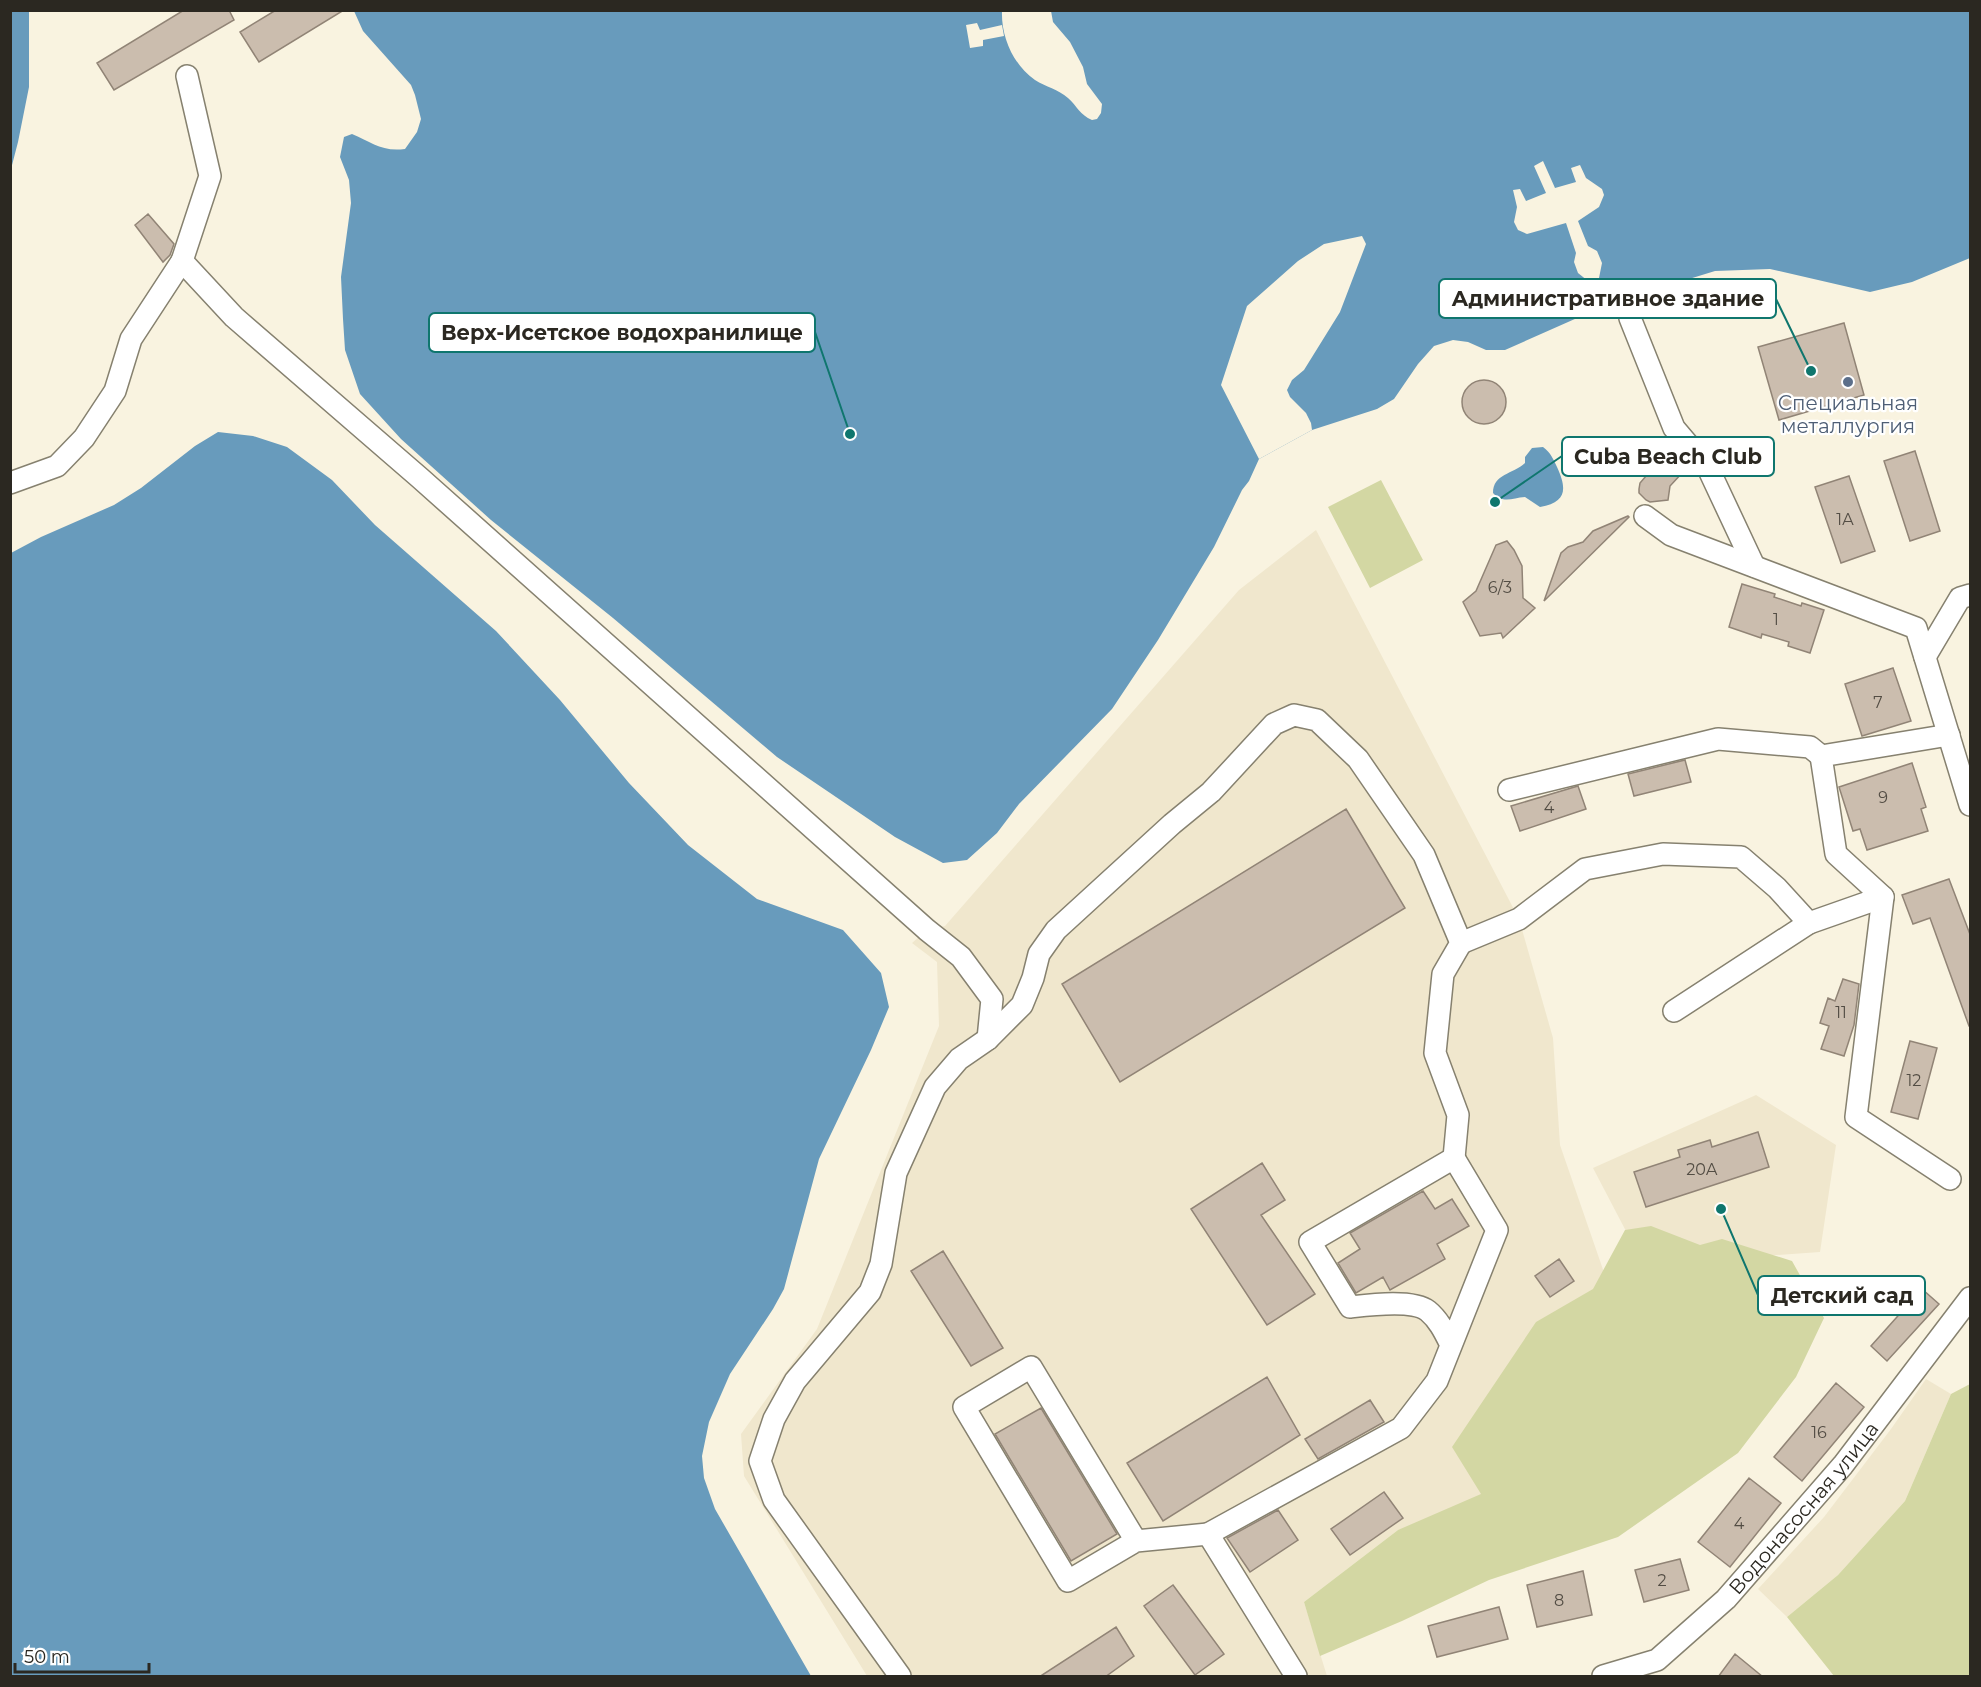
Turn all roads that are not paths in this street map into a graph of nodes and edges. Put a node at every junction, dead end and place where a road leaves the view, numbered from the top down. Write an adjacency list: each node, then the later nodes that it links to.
1 (187, 76): 2 (street)
2 (182, 261): 4 (street); 17 (street)
3 (1630, 318): 6 (street)
4 (10, 483)
5 (1646, 516): 6 (street)
6 (1754, 566): 8 (street)
7 (1971, 595): 8 (street)
8 (1925, 657): 9 (street)
9 (1949, 735): 10 (street); 12 (street)
10 (1821, 756): 11 (street); 13 (street)
11 (1509, 790)
12 (1971, 806)
13 (1883, 897): 14 (street); 19 (street)
14 (1809, 923): 15 (street); 16 (street)
15 (1461, 944): 17 (street); 18 (street)
16 (1674, 1011)
17 (988, 1039): 24 (street)
18 (1454, 1158): 21 (street); 21 (street)
19 (1950, 1179)
20 (1971, 1298): 26 (street, Водонасосная улица)
21 (1451, 1345): 22 (street)
22 (1208, 1534): 23 (street); 25 (street)
23 (1136, 1541): 23 (street)
24 (900, 1677)
25 (1296, 1677)
26 (1603, 1677)

